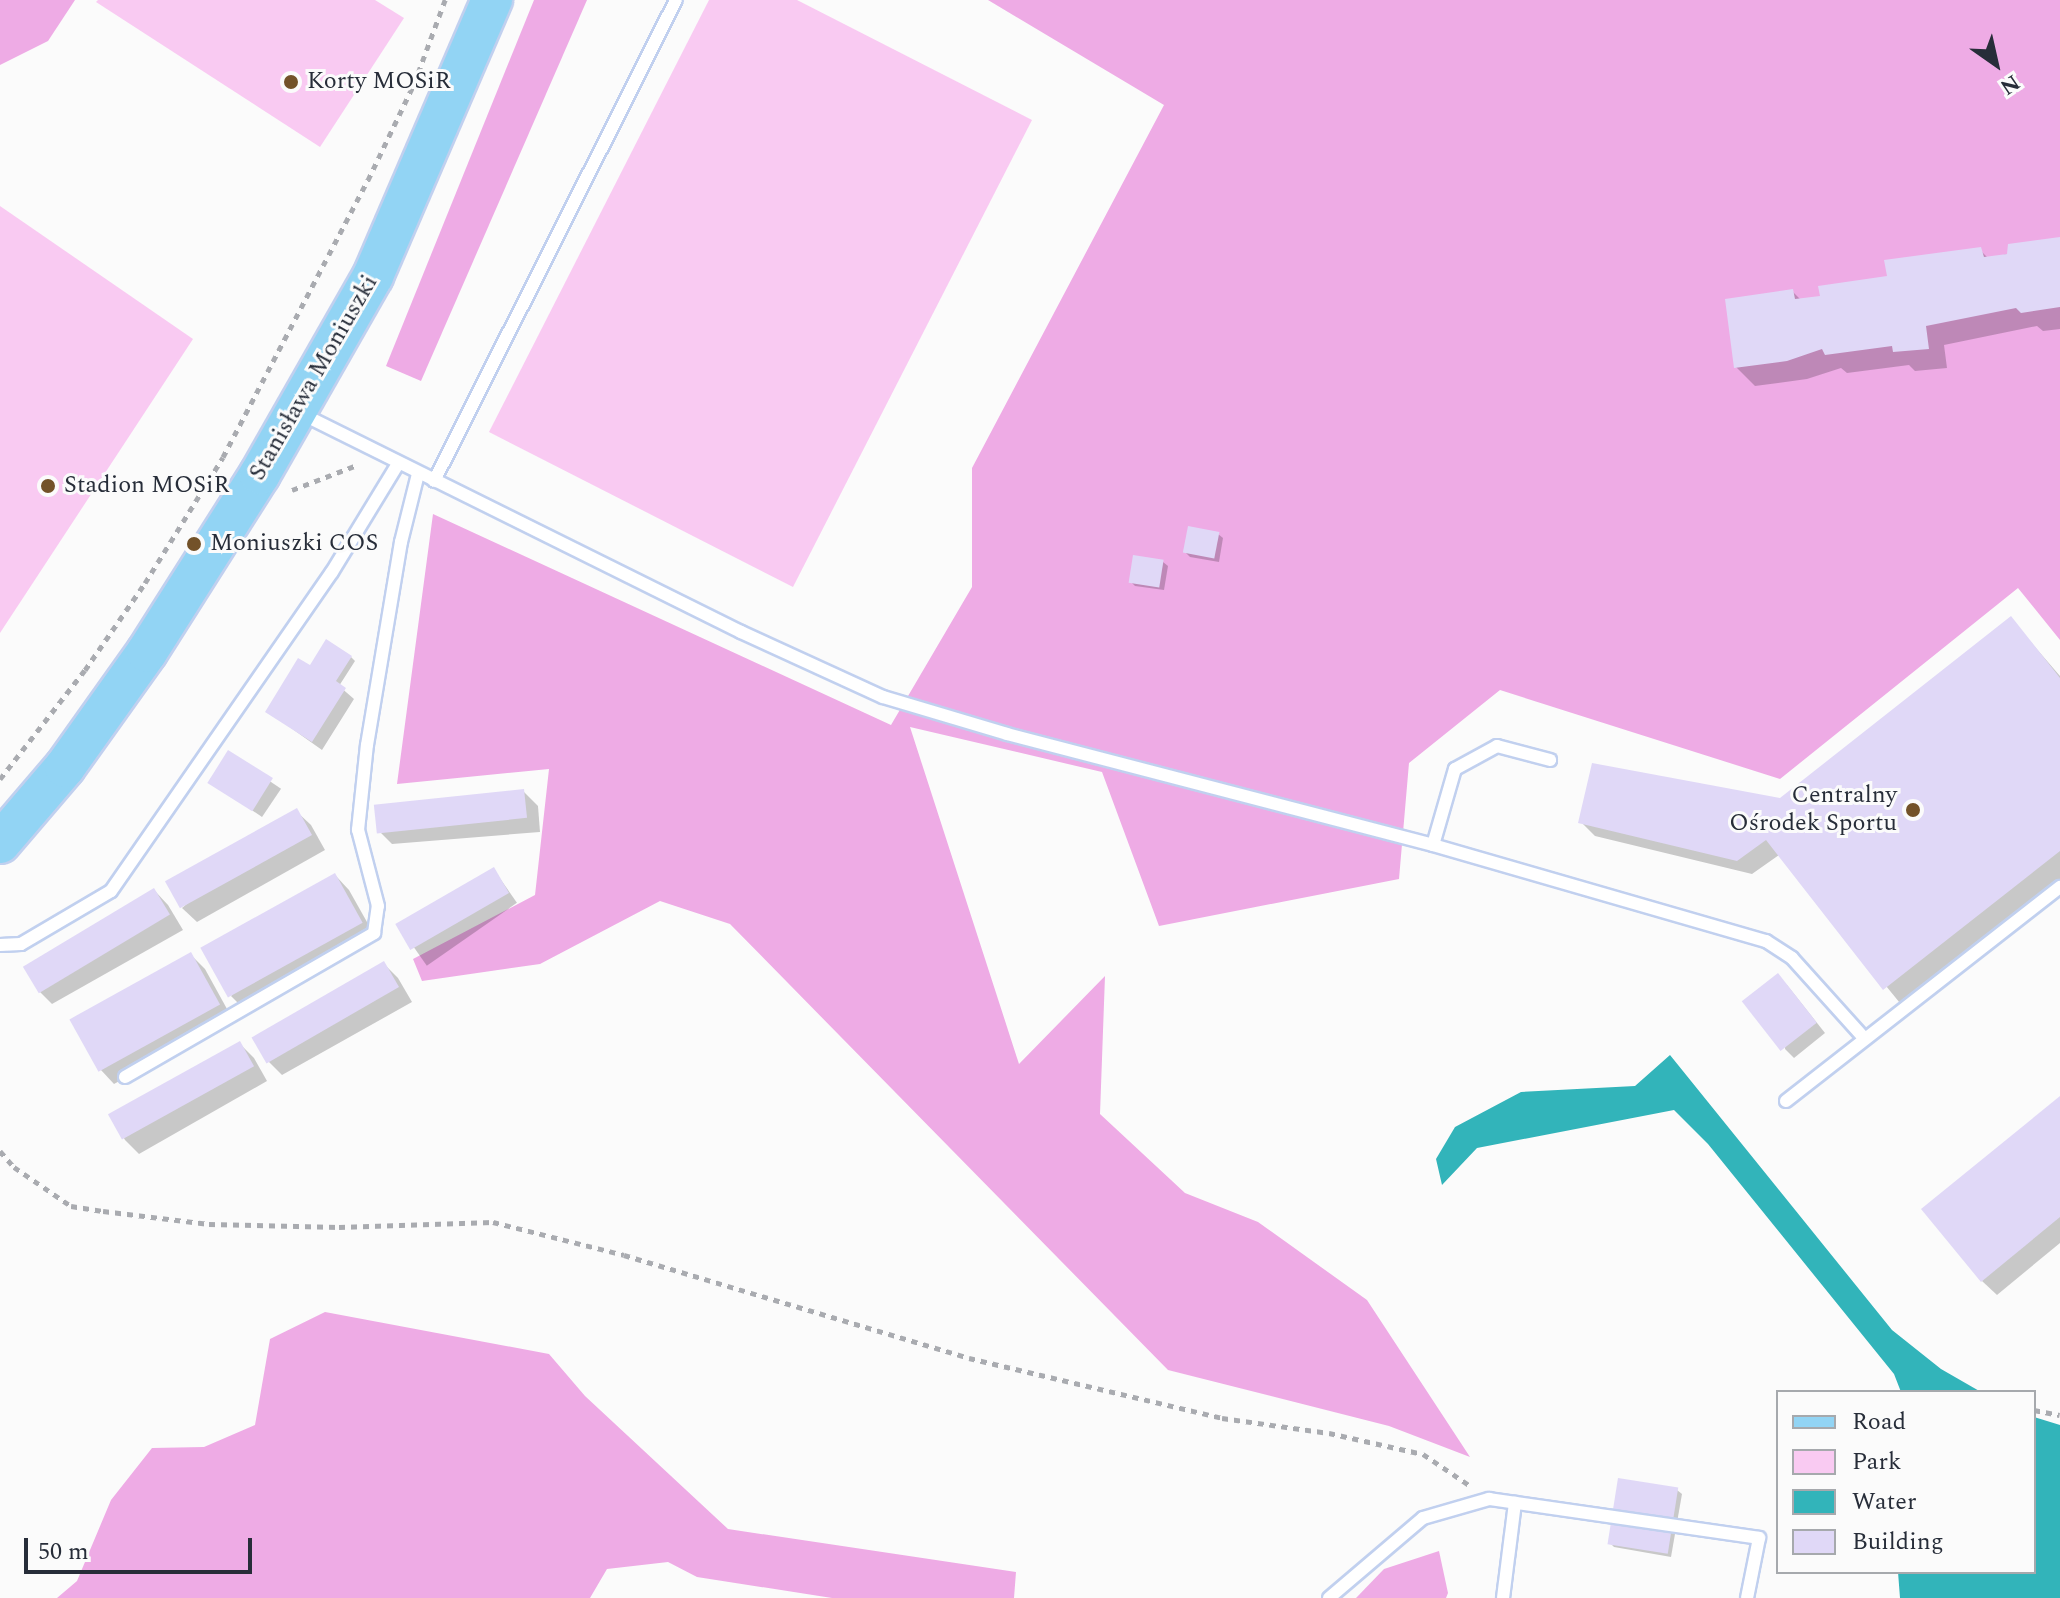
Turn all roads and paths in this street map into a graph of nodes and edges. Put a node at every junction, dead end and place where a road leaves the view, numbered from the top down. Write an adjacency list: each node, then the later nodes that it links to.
1 (445, 0): 11 (path)
2 (492, 0): 4 (main road, Stanisława Moniuszki)
3 (676, 0): 8 (lane)
4 (296, 411): 5 (lane); 12 (main road, Stanisława Moniuszki)
5 (398, 464): 6 (lane); 7 (lane)
6 (418, 474): 8 (lane); 17 (lane)
7 (388, 480): 9 (path); 15 (lane)
8 (434, 481): 13 (lane)
9 (290, 491)
10 (1550, 760): 13 (lane)
11 (0, 779)
12 (0, 843)
13 (1433, 845): 16 (lane)
14 (2060, 887): 16 (lane)
15 (0, 945)
16 (1864, 1038): 18 (lane)
17 (125, 1077)
18 (1786, 1101)
19 (0, 1151): 22 (path)
20 (2036, 1410): 21 (path)
21 (2060, 1415)
22 (1489, 1499): 23 (lane); 24 (lane)
23 (1515, 1503): 25 (lane); 26 (lane)
24 (1329, 1598)
25 (1503, 1598)
26 (1747, 1598)

